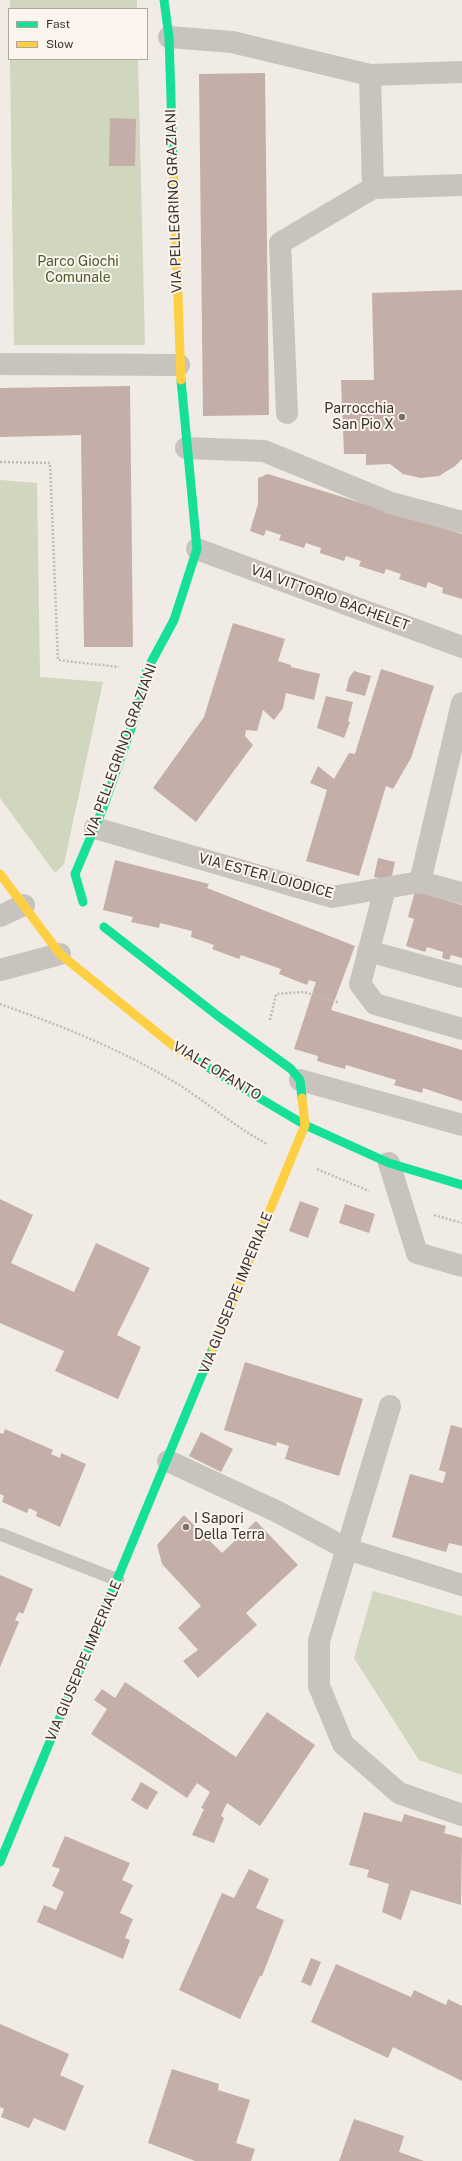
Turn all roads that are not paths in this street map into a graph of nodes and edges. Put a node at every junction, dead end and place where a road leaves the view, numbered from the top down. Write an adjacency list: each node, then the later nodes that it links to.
1 (164, 0): 2 (street, VIA PELLEGRINO GRAZIANI)
2 (169, 37): 4 (street); 8 (street, VIA PELLEGRINO GRAZIANI)
3 (462, 72): 4 (street)
4 (370, 75): 6 (street)
5 (462, 185): 6 (street)
6 (373, 188): 9 (street)
7 (0, 364): 8 (street)
8 (179, 365): 10 (street, VIA PELLEGRINO GRAZIANI)
9 (287, 413)
10 (186, 448): 11 (street); 12 (street, VIA PELLEGRINO GRAZIANI)
11 (462, 522)
12 (197, 549): 13 (street, VIA VITTORIO BACHELET); 15 (street, VIA PELLEGRINO GRAZIANI)
13 (462, 648)
14 (462, 703): 17 (street)
15 (95, 828): 18 (street, VIA ESTER LOIODICE); 20 (street, VIA PELLEGRINO GRAZIANI)
16 (0, 874): 21 (street, VIALE OFANTO)
17 (420, 882): 18 (street, VIA ESTER LOIODICE); 19 (street, VIA ESTER LOIODICE)
18 (385, 889): 24 (street)
19 (462, 893)
20 (83, 902)
21 (24, 905): 22 (street); 25 (street, VIALE OFANTO)
22 (0, 916)
23 (104, 927): 29 (street)
24 (368, 952): 27 (street); 28 (street)
25 (60, 954): 26 (street); 30 (street, VIALE OFANTO)
26 (0, 970)
27 (462, 977)
28 (462, 1029)
29 (300, 1080): 30 (street); 31 (street)
30 (305, 1125): 32 (street, VIALE OFANTO); 36 (street, VIA GIUSEPPE IMPERIALE)
31 (462, 1125)
32 (389, 1163): 33 (street, VIALE OFANTO); 34 (street)
33 (462, 1185)
34 (462, 1266)
35 (390, 1406): 38 (street)
36 (168, 1461): 38 (street); 39 (street, VIA GIUSEPPE IMPERIALE)
37 (0, 1534): 39 (lane)
38 (346, 1549): 40 (street); 41 (street)
39 (118, 1580): 42 (street, VIA GIUSEPPE IMPERIALE)
40 (462, 1585)
41 (462, 1815)
42 (0, 1862)

